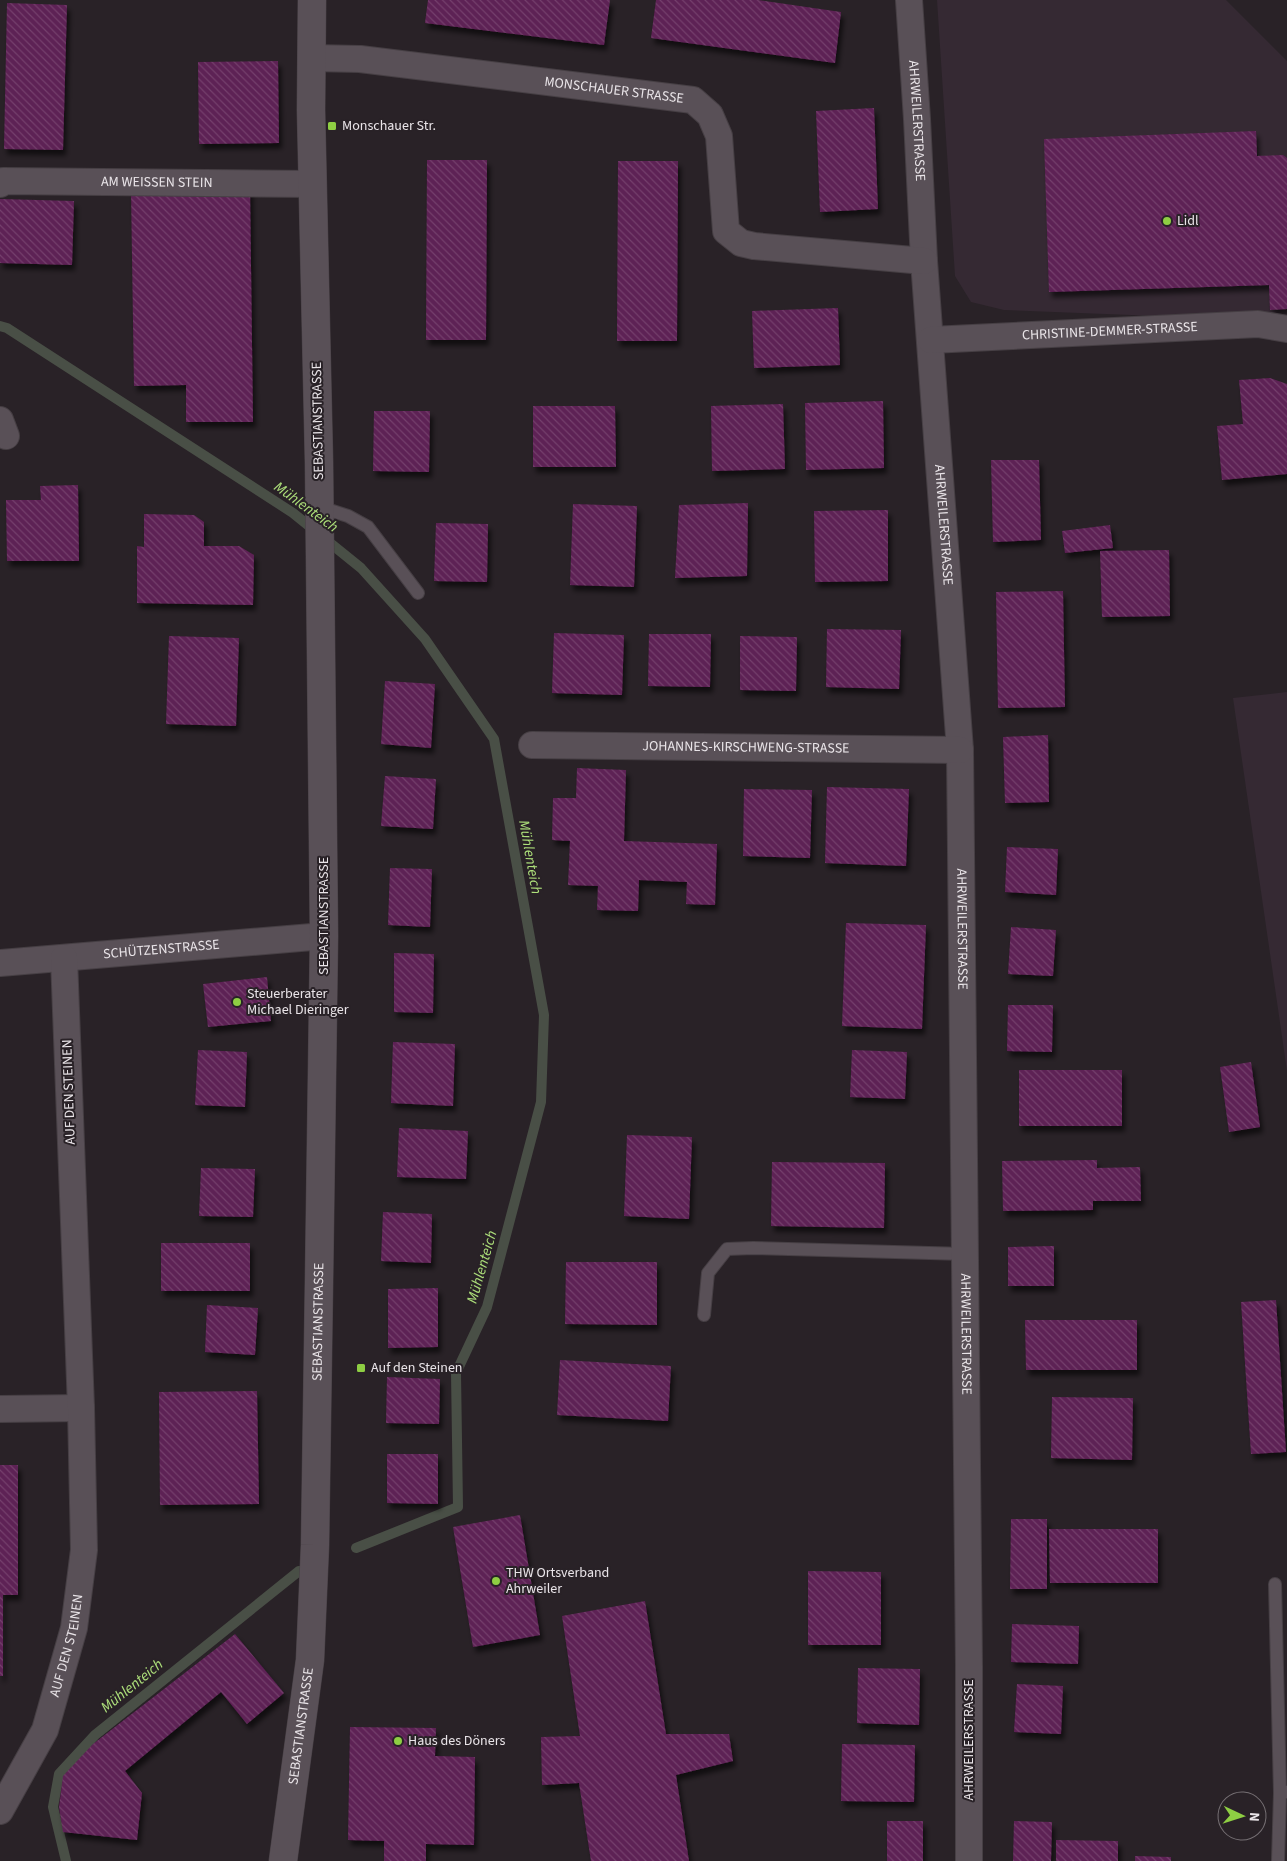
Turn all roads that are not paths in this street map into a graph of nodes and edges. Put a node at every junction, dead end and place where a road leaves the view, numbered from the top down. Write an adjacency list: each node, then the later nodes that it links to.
1 (312, 0): 3 (street, SEBASTIANSTRASSE)
2 (909, 0): 6 (street, AHRWEILERSTRASSE)
3 (312, 58): 5 (street, SEBASTIANSTRASSE); 6 (street, MONSCHAUER STRASSE)
4 (0, 184): 5 (street, AM WEISSEN STEIN)
5 (313, 184): 9 (street, SEBASTIANSTRASSE)
6 (924, 261): 8 (street, AHRWEILERSTRASSE)
7 (1287, 329): 8 (street, CHRISTINE-DEMMER-STRASSE)
8 (931, 340): 12 (street, AHRWEILERSTRASSE)
9 (320, 513): 10 (lane); 13 (street, SEBASTIANSTRASSE)
10 (418, 593)
11 (532, 745): 12 (street, JOHANNES-KIRSCHWENG-STRASSE)
12 (960, 750): 16 (street, AHRWEILERSTRASSE)
13 (324, 936): 14 (street, SCHÜTZENSTRASSE); 23 (street, SEBASTIANSTRASSE)
14 (64, 958): 15 (street, SCHÜTZENSTRASSE); 18 (street, AUF DEN STEINEN)
15 (0, 963)
16 (965, 1254): 17 (lane); 24 (street, AHRWEILERSTRASSE)
17 (704, 1315)
18 (82, 1408): 19 (street); 22 (street, AUF DEN STEINEN)
19 (0, 1409)
20 (1275, 1584): 21 (lane)
21 (1284, 1792): 25 (lane)
22 (0, 1811)
23 (283, 1861)
24 (969, 1861)
25 (1278, 1861)

